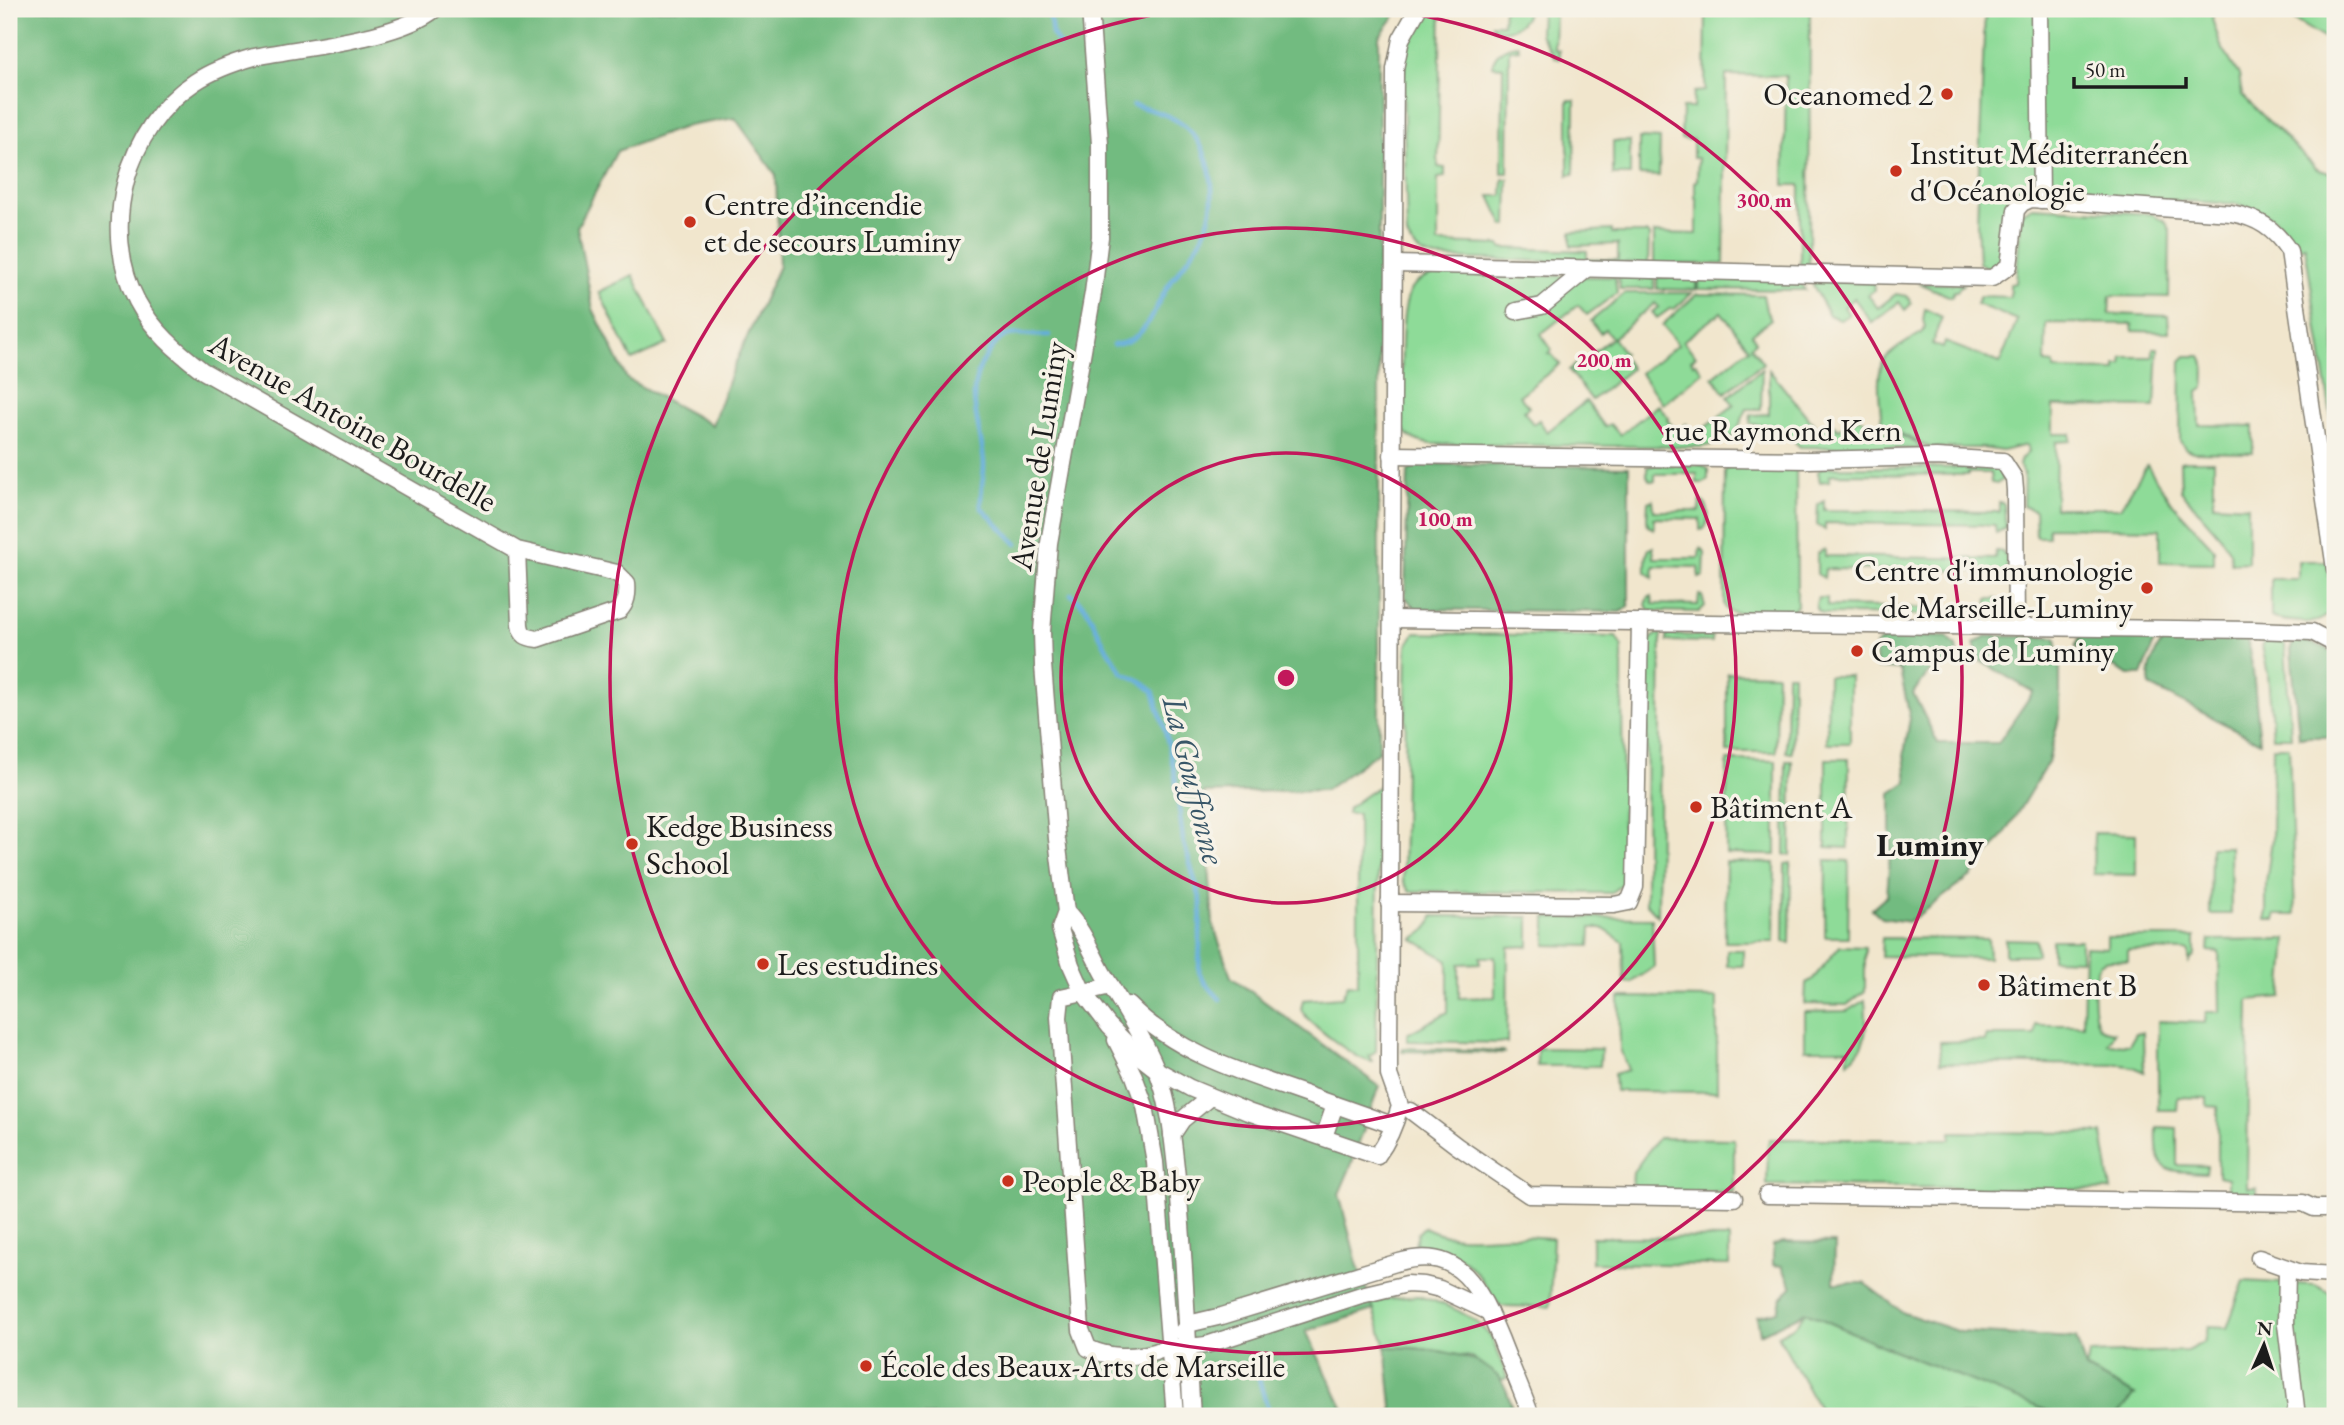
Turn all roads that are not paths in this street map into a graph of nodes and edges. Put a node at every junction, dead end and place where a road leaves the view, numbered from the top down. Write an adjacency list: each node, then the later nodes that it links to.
1 (435, 9): 10 (street, Avenue Antoine Bourdelle)
2 (1090, 9): 17 (street, Avenue de Luminy)
3 (1418, 9): 6 (street)
4 (2039, 9): 5 (street)
5 (2041, 200): 7 (street); 11 (street)
6 (1395, 264): 7 (street); 9 (street)
7 (1587, 268): 8 (street)
8 (1516, 311)
9 (1392, 455): 12 (street); 14 (street, rue Raymond Kern)
10 (517, 550): 10 (street, Avenue Antoine Bourdelle)
11 (2335, 569)
12 (1392, 619): 13 (street); 16 (street)
13 (1640, 622): 14 (street); 16 (street)
14 (2015, 627): 15 (street)
15 (2334, 636)
16 (1389, 903): 25 (street)
17 (1066, 912): 18 (street, Avenue de Luminy); 19 (street, Avenue de Luminy)
18 (1111, 986): 19 (street); 21 (street, Avenue de Luminy); 23 (street, Avenue de Luminy)
19 (1083, 992): 20 (street, Avenue de Luminy); 36 (street)
20 (1109, 1026): 21 (street, Avenue de Luminy); 36 (street, Avenue de Luminy)
21 (1157, 1070): 22 (street, Avenue de Luminy); 26 (street, Avenue de Luminy)
22 (1210, 1097): 26 (street); 27 (street, Avenue de Luminy)
23 (1335, 1105): 25 (street, Avenue de Luminy); 27 (street)
24 (1411, 1111): 29 (street)
25 (1392, 1125): 27 (street, Avenue de Luminy)
26 (1172, 1135): 35 (street, Avenue de Luminy)
27 (1324, 1137)
28 (1767, 1195): 30 (street)
29 (1734, 1198)
30 (2335, 1208)
31 (2259, 1258): 32 (street)
32 (2287, 1269): 33 (street); 41 (street)
33 (2335, 1275)
34 (1489, 1312): 35 (street); 37 (street); 40 (street)
35 (1188, 1324): 36 (street); 37 (street, Avenue de Luminy)
36 (1169, 1347): 37 (street); 38 (street, Avenue de Luminy)
37 (1189, 1348): 39 (street, Avenue de Luminy)
38 (1175, 1416)
39 (1192, 1416)
40 (1531, 1416)
41 (2295, 1416)

